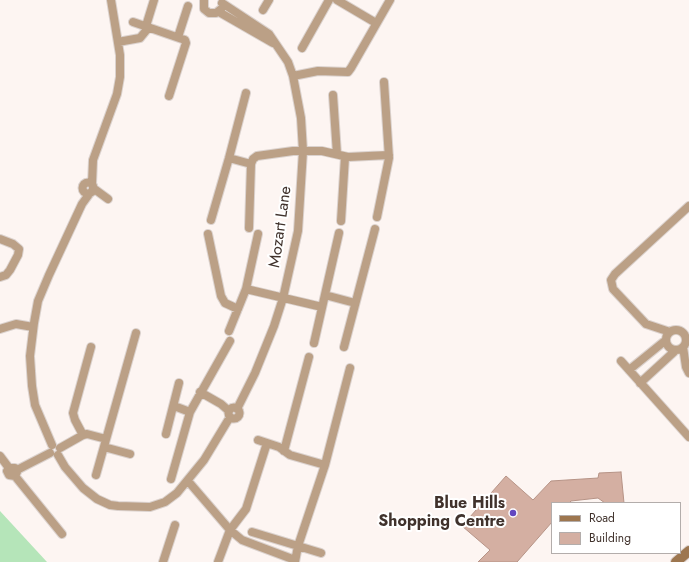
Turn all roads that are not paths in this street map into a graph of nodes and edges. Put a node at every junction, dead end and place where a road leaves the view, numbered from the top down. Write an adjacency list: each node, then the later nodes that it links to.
1 (111, 0): 16 (street)
2 (154, 0): 14 (street)
3 (269, 0): 10 (street)
4 (329, 0): 18 (street)
5 (337, 0): 13 (street)
6 (390, 0): 13 (street)
7 (202, 2): 11 (street, Mozart Lane)
8 (222, 2): 11 (street); 17 (street, Mozart Lane)
9 (188, 6): 15 (street)
10 (263, 10)
11 (218, 12): 17 (street, Mozart Lane)
12 (133, 22): 14 (street)
13 (376, 23): 19 (street)
14 (147, 26): 15 (street); 16 (street)
15 (178, 37): 23 (street)
16 (118, 42): 29 (street)
17 (277, 45): 19 (street, Mozart Lane)
18 (302, 48)
19 (293, 76): 24 (street, Mozart Lane)
20 (384, 82): 25 (street)
21 (246, 93): 27 (street)
22 (333, 95): 26 (street)
23 (169, 96)
24 (303, 151): 26 (street); 28 (street); 44 (street, Mozart Lane)
25 (389, 155): 26 (street); 32 (street)
26 (341, 156): 34 (street)
27 (229, 158): 28 (street); 33 (street)
28 (251, 164): 35 (street)
29 (85, 186): 30 (street); 48 (street)
30 (105, 197)
31 (689, 206): 53 (street)
32 (377, 218)
33 (211, 220)
34 (341, 221)
35 (249, 228)
36 (375, 229): 45 (street)
37 (339, 233): 43 (street)
38 (208, 234): 47 (street)
39 (258, 234): 42 (street)
40 (0, 239): 41 (street)
41 (0, 278)
42 (246, 288): 44 (street); 47 (street)
43 (325, 295): 45 (street); 46 (street)
44 (283, 298): 46 (street); 71 (street, Mozart Lane)
45 (355, 303): 57 (street)
46 (322, 307): 55 (street)
47 (238, 309): 50 (street)
48 (33, 327): 49 (street); 78 (street)
49 (0, 329)
50 (229, 330)
51 (686, 331): 53 (street); 58 (street)
52 (136, 333): 76 (street)
53 (668, 336): 58 (street); 59 (street)
54 (230, 341): 68 (street)
55 (314, 343)
56 (91, 347): 73 (street)
57 (344, 347)
58 (680, 349): 62 (street); 65 (street)
59 (648, 355): 62 (street); 64 (street)
60 (309, 357): 79 (street)
61 (621, 361): 64 (street)
62 (658, 366): 67 (street)
63 (350, 368): 82 (street)
64 (629, 370): 67 (street)
65 (689, 373)
66 (179, 383): 69 (street)
67 (640, 383): 74 (street)
68 (200, 392): 70 (street); 71 (street)
69 (174, 406): 70 (street); 72 (street)
70 (190, 412): 85 (street)
71 (232, 412): 86 (street, Mozart Lane)
72 (166, 434)
73 (83, 435): 76 (street); 78 (street)
74 (689, 437)
75 (258, 440): 77 (street)
76 (105, 443): 80 (street); 84 (street)
77 (267, 443): 79 (street); 88 (street)
78 (55, 450): 83 (street); 86 (street, Mozart Lane)
79 (284, 451): 82 (street)
80 (130, 454)
81 (0, 456): 83 (street)
82 (325, 465): 91 (street)
83 (14, 471): 90 (street)
84 (96, 475)
85 (171, 478)
86 (188, 481): 88 (street)
87 (174, 525): 95 (street)
88 (230, 530): 94 (street); 96 (street)
89 (252, 532): 91 (street)
90 (62, 534)
91 (298, 546): 93 (street); 94 (street)
92 (689, 551): 97 (main road)
93 (321, 553)
94 (295, 561)
95 (163, 562)
96 (218, 562)
97 (676, 562)

